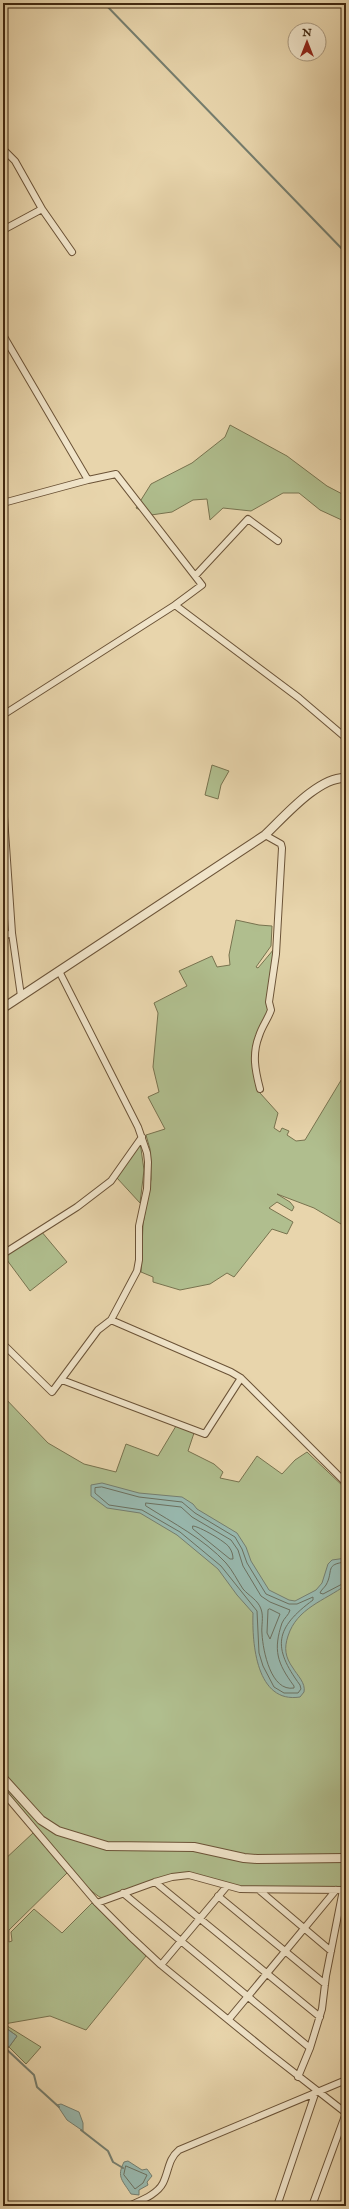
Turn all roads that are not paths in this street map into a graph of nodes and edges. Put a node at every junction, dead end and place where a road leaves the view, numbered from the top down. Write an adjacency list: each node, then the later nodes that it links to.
1 (3, 149): 2 (street)
2 (42, 209): 3 (street); 4 (street)
3 (3, 230)
4 (72, 252)
5 (3, 335): 6 (street)
6 (88, 480): 7 (street); 9 (street)
7 (3, 503)
8 (278, 541): 9 (street)
9 (195, 576): 10 (street)
10 (175, 605): 11 (street); 12 (street)
11 (3, 715)
12 (346, 738)
13 (346, 778): 15 (street)
14 (3, 802): 16 (street)
15 (264, 835): 18 (street); 21 (street)
16 (12, 933): 17 (street); 19 (street)
17 (3, 936)
18 (59, 971): 19 (street); 22 (street)
19 (21, 996): 20 (street)
20 (3, 1008)
21 (260, 1089)
22 (142, 1137): 23 (street); 24 (street)
23 (3, 1254)
24 (111, 1320): 26 (street); 27 (street)
25 (3, 1344): 27 (street)
26 (242, 1378): 27 (street); 28 (street)
27 (62, 1380)
28 (346, 1483)
29 (3, 1778): 31 (street)
30 (3, 1792): 39 (street)
31 (346, 1858)
32 (155, 1882): 33 (street); 37 (street); 40 (street)
33 (227, 1886): 34 (street); 38 (street)
34 (259, 1890): 35 (street); 41 (street)
35 (336, 1890): 36 (street); 41 (street)
36 (345, 1890): 43 (street)
37 (123, 1893): 39 (street); 42 (street)
38 (218, 1896): 40 (street); 44 (street)
39 (97, 1903): 45 (street)
40 (199, 1919): 42 (street); 46 (street)
41 (304, 1930): 43 (street); 44 (street)
42 (180, 1941): 45 (street); 48 (street)
43 (331, 1951): 47 (street)
44 (286, 1952): 46 (street); 47 (street)
45 (161, 1965): 50 (street)
46 (266, 1975): 48 (street); 49 (street)
47 (325, 1984): 49 (street)
48 (247, 1997): 50 (street); 51 (street)
49 (320, 2017): 51 (street)
50 (229, 2019): 52 (street)
51 (310, 2048): 52 (street)
52 (298, 2077): 54 (street)
53 (346, 2080): 54 (street)
54 (316, 2091): 55 (street); 56 (street); 57 (street)
55 (346, 2113): 58 (street)
56 (129, 2206)
57 (277, 2206)
58 (312, 2206)

